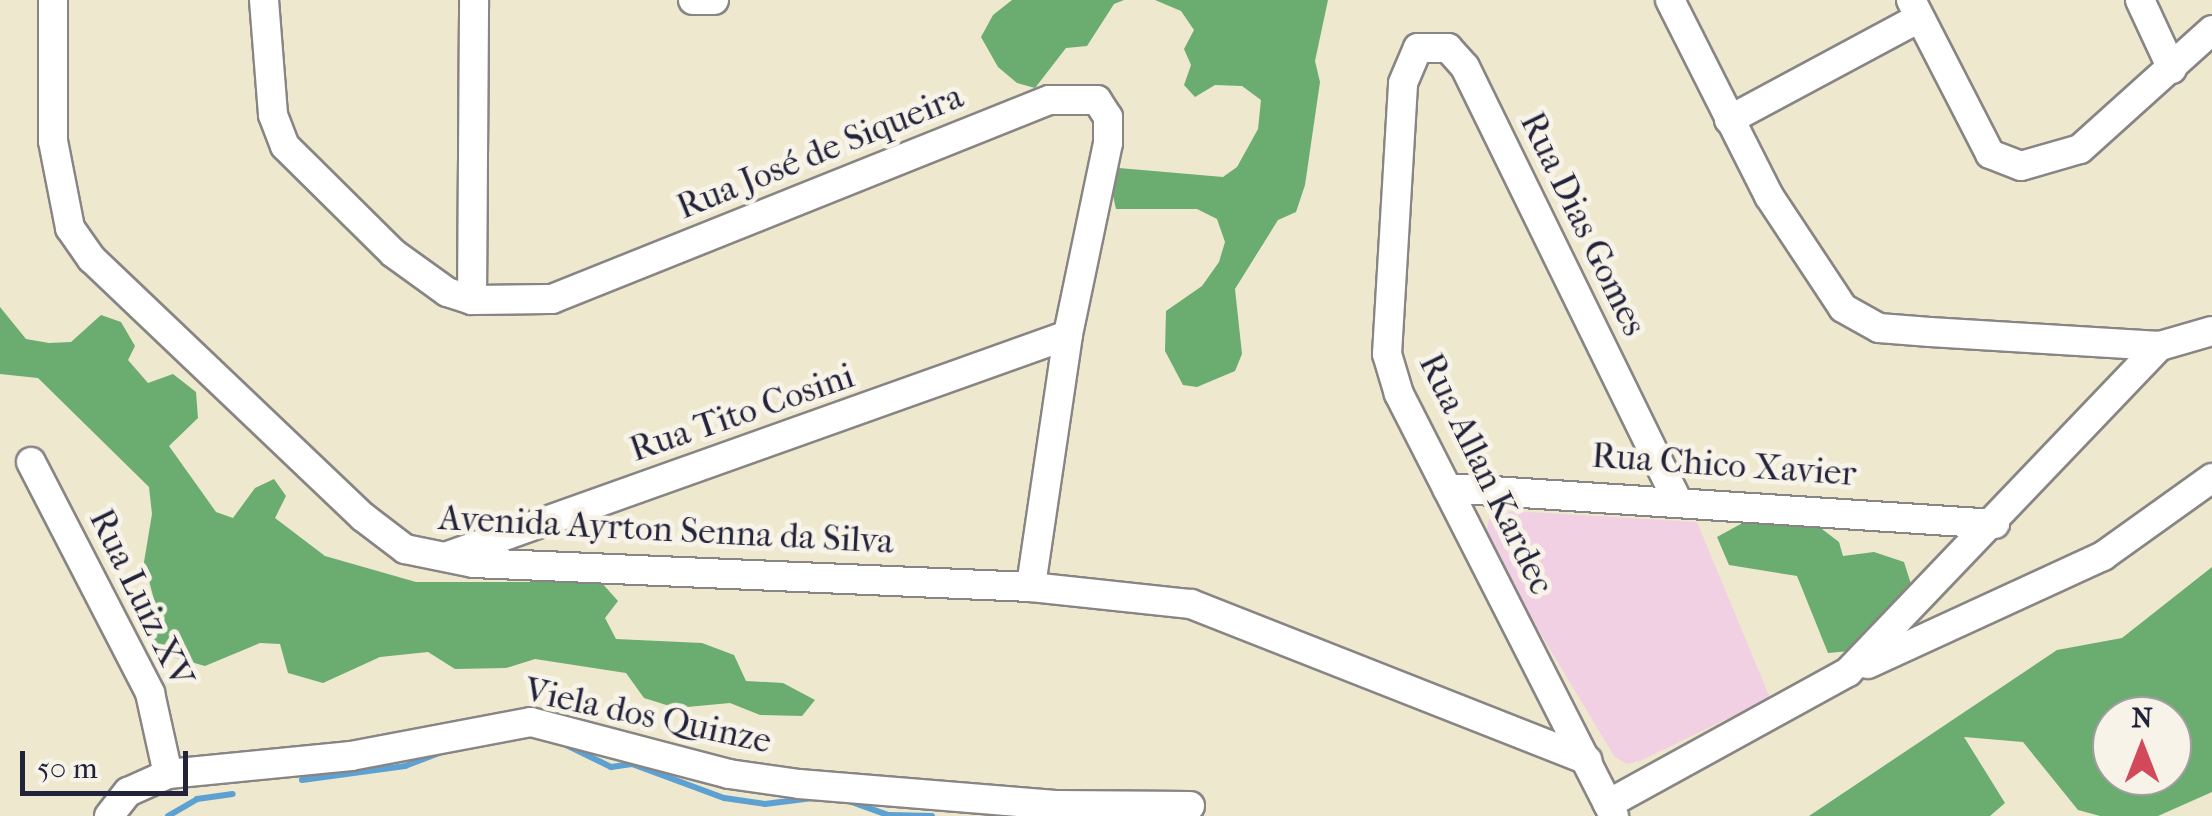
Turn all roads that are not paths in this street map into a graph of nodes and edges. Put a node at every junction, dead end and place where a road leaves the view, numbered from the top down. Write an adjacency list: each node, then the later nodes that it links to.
1 (53, 0): 22 (street, Avenida Ayrton Senna da Silva)
2 (264, 0): 13 (street, Rua José de Siqueira)
3 (474, 0): 13 (street)
4 (692, 0): 5 (street)
5 (714, 0)
6 (1670, 0): 12 (street)
7 (2140, 0): 10 (street)
8 (1915, 9): 10 (street); 12 (street)
9 (2212, 30): 10 (street)
10 (2172, 69)
11 (1403, 82): 19 (street, Rua Allan Kardec); 20 (street, Rua Dias Gomes)
12 (1729, 120): 16 (street)
13 (472, 300): 15 (street, Rua José de Siqueira)
14 (2212, 331): 16 (street)
15 (1068, 335): 22 (street, Rua Tito Cosini); 23 (street, Rua José de Siqueira)
16 (2160, 346): 21 (street)
17 (30, 462): 26 (street, Rua Luiz XV)
18 (2212, 478): 24 (street)
19 (1446, 488): 20 (street, Rua Chico Xavier); 25 (street, Rua Allan Kardec)
20 (1676, 498): 21 (street, Rua Chico Xavier)
21 (1995, 524): 24 (street)
22 (439, 559): 23 (street, Avenida Ayrton Senna da Silva)
23 (1031, 587): 25 (street, Avenida Ayrton Senna da Silva)
24 (1848, 672): 28 (street)
25 (1587, 760): 28 (street, Rua Allan Kardec)
26 (168, 774): 27 (street, Viela dos Quinze); 29 (street, Viela dos Quinze)
27 (1190, 806)
28 (1611, 810)
29 (109, 816)

